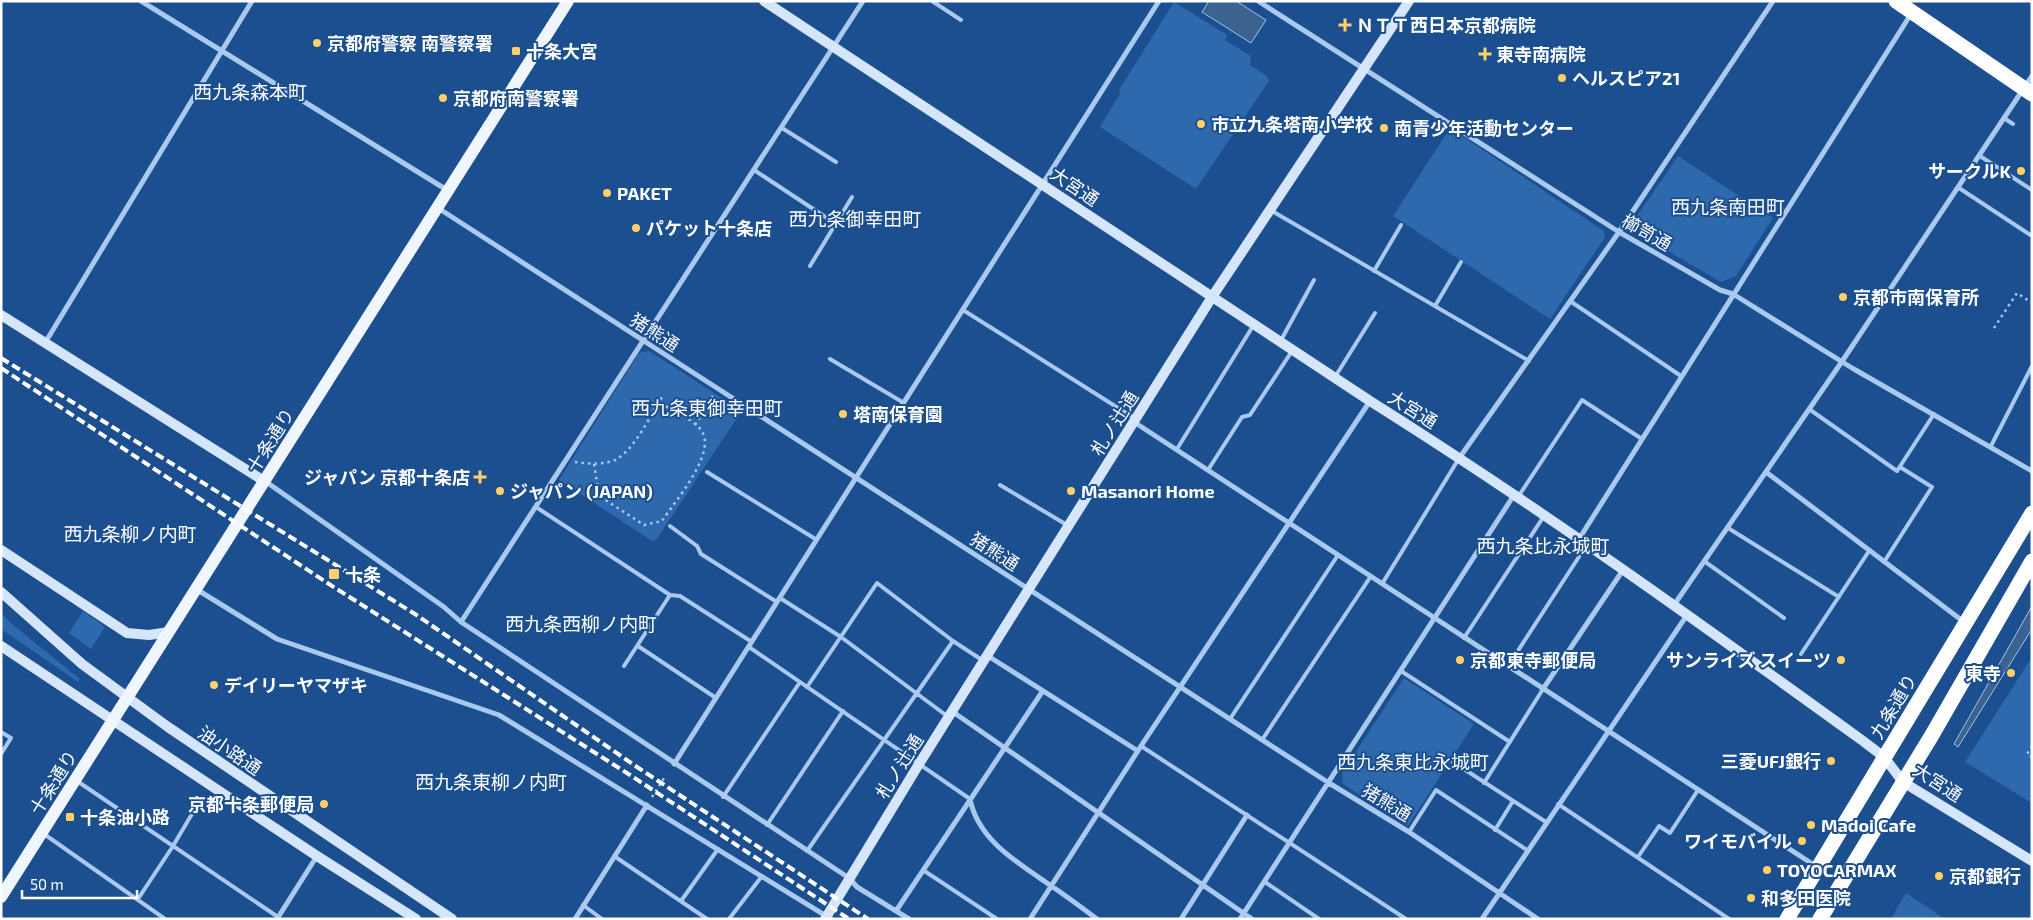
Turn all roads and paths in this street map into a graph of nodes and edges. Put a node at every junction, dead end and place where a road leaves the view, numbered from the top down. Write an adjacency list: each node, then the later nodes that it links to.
1 (141, 1): 15 (street)
2 (252, 1): 15 (street)
3 (568, 1): 27 (main road, 十条通り)
4 (764, 1): 14 (street, 大宮通)
5 (863, 1): 14 (street)
6 (932, 1): 13 (lane)
7 (1159, 1): 24 (street)
8 (1258, 1): 16 (street, 櫛笥通)
9 (1409, 1): 16 (street, 札ノ辻通)
10 (1773, 1): 33 (street)
11 (1896, 1): 12 (highway)
12 (1912, 12): 17 (highway); 39 (street)
13 (960, 20)
14 (834, 46): 20 (street); 24 (street, 大宮通)
15 (222, 51): 27 (street); 51 (street)
16 (1364, 70): 30 (street, 札ノ辻通); 33 (street, 櫛笥通)
17 (2029, 86): 18 (street)
18 (2004, 118): 19 (lane); 21 (street)
19 (2013, 124)
20 (782, 128): 22 (lane); 23 (street)
21 (1980, 156): 25 (street); 26 (lane)
22 (836, 162)
23 (754, 170): 31 (lane); 49 (street)
24 (1043, 184): 40 (street, 大宮通); 44 (street)
25 (1958, 188): 34 (lane); 54 (street)
26 (2032, 190)
27 (448, 191): 29 (main road, 十条通り)
28 (852, 197): 31 (lane)
29 (438, 208): 49 (street, 猪熊通); 80 (main road, 十条通り)
30 (1270, 209): 37 (lane); 40 (street, 札ノ辻通)
31 (836, 224): 36 (lane)
32 (1401, 226): 37 (lane)
33 (1618, 232): 39 (street, 櫛笥通); 41 (street)
34 (2032, 236)
35 (1461, 262): 43 (lane)
36 (810, 266)
37 (1374, 271): 43 (lane)
38 (1314, 280): 50 (lane)
39 (1733, 294): 54 (street, 櫛笥通); 57 (street)
40 (1212, 297): 47 (street, 大宮通); 66 (street, 札ノ辻通)
41 (1570, 301): 55 (street); 57 (lane)
42 (2032, 303): 48 (path)
43 (1435, 306): 55 (lane)
44 (963, 310): 63 (street); 66 (lane)
45 (1375, 313): 58 (lane)
46 (1, 315): 51 (street)
47 (1254, 325): 50 (street, 大宮通); 70 (lane)
48 (1994, 328)
49 (644, 341): 59 (street, 猪熊通); 72 (street)
50 (1280, 342): 52 (street, 大宮通)
51 (45, 343): 80 (street)
52 (1293, 350): 58 (street, 大宮通); 75 (lane)
53 (830, 359): 63 (lane)
54 (1844, 360): 64 (street); 65 (street, 櫛笥通)
55 (1529, 361): 71 (street)
56 (2032, 366): 69 (lane)
57 (1681, 376): 68 (street)
58 (1334, 378): 61 (street, 大宮通)
59 (718, 389): 67 (path); 79 (street, 猪熊通)
60 (662, 396): 62 (path)
61 (1370, 401): 71 (street, 大宮通); 86 (street)
62 (658, 402): 67 (path); 73 (path)
63 (904, 403): 79 (street)
64 (1810, 409): 74 (lane); 78 (street)
65 (1934, 414): 69 (street, 櫛笥通); 74 (lane)
66 (1135, 420): 70 (street); 88 (street, 札ノ辻通)
67 (695, 425): 73 (path)
68 (1642, 439): 82 (lane); 91 (street)
69 (1991, 446): 76 (street, 櫛笥通)
70 (1177, 449): 75 (street)
71 (1460, 457): 82 (street, 大宮通); 100 (lane)
72 (567, 459): 73 (path); 83 (street)
73 (594, 464)
74 (1900, 467): 97 (lane)
75 (1208, 470): 86 (street)
76 (2032, 471)
77 (707, 472): 90 (lane)
78 (1766, 472): 89 (street); 93 (street)
79 (856, 478): 90 (street); 102 (street, 猪熊通)
80 (264, 481): 101 (main road, 十条通り); 111 (street)
81 (1000, 485): 88 (lane)
82 (1516, 496): 85 (street, 大宮通); 110 (street)
83 (536, 507): 104 (lane); 111 (street)
84 (2032, 513): 112 (highway, 九条通り)
85 (1544, 515): 91 (street, 大宮通); 115 (lane)
86 (1289, 522): 94 (street); 127 (street)
87 (670, 526): 106 (lane)
88 (1070, 527): 102 (street, 札ノ辻通)
89 (1728, 528): 96 (street); 105 (lane)
90 (817, 540): 106 (street)
91 (1583, 542): 98 (street, 大宮通); 123 (lane)
92 (1, 550): 113 (street)
93 (1869, 551): 97 (street); 105 (lane)
94 (1338, 555): 99 (street); 136 (lane)
95 (2032, 561): 153 (highway)
96 (1704, 562): 107 (street); 109 (lane)
97 (1884, 562): 112 (street)
98 (1623, 570): 107 (street, 大宮通); 128 (street)
99 (1370, 576): 100 (street); 140 (lane)
100 (1382, 584): 110 (street)
101 (196, 589): 113 (main road, 十条通り); 162 (street)
102 (1030, 590): 121 (street, 札ノ辻通); 127 (street, 猪熊通)
103 (1, 592): 131 (street, 油小路通)
104 (670, 595): 117 (lane); 119 (lane)
105 (1838, 597): 120 (lane)
106 (778, 600): 114 (lane); 117 (street)
107 (1674, 605): 108 (street, 大宮通)
108 (1687, 614): 137 (street); 146 (street, 大宮通)
109 (1784, 618)
110 (1435, 619): 115 (street); 124 (street)
111 (461, 622): 149 (street)
112 (1966, 624): 146 (highway, 九条通り)
113 (169, 632): 131 (main road, 十条通り)
114 (841, 637): 116 (lane); 126 (lane); 130 (lane)
115 (1464, 638): 123 (street)
116 (953, 641): 121 (lane); 130 (lane)
117 (750, 644): 125 (lane); 132 (street)
118 (1, 646): 135 (street)
119 (638, 646): 122 (lane); 132 (lane)
120 (1801, 654)
121 (986, 659): 129 (street); 134 (street, 札ノ辻通)
122 (624, 666)
123 (1508, 666): 128 (street)
124 (1401, 671): 141 (lane); 154 (street)
125 (800, 682): 126 (lane); 157 (lane)
126 (806, 687): 133 (lane)
127 (1180, 687): 136 (street, 猪熊通); 144 (street)
128 (1543, 688): 137 (street); 141 (lane)
129 (1042, 692): 143 (street); 144 (street)
130 (918, 694): 134 (lane); 139 (lane)
131 (128, 697): 135 (main road, 十条通り); 197 (street, 油小路通)
132 (716, 698): 149 (street)
133 (843, 712): 139 (lane); 166 (lane)
134 (951, 715): 143 (street); 150 (street, 札ノ辻通)
135 (114, 719): 152 (main road, 十条通り); 175 (street)
136 (1230, 719): 140 (street, 猪熊通)
137 (1606, 731): 156 (street); 161 (street)
138 (1, 732): 145 (lane)
139 (884, 740): 150 (lane); 174 (lane)
140 (1262, 740): 154 (street, 猪熊通)
141 (1510, 742): 155 (lane)
142 (2032, 746): 147 (path)
143 (1005, 748): 158 (street); 163 (street)
144 (1139, 748): 163 (street); 164 (lane)
145 (1, 754)
146 (1884, 757): 153 (street, 大宮通); 179 (highway, 九条通り)
147 (2032, 757)
148 (1453, 762): 155 (lane)
149 (674, 764): 157 (street)
150 (919, 764): 158 (lane); 182 (street, 札ノ辻通)
151 (666, 775): 162 (path)
152 (75, 780): 169 (main road, 十条通り); 171 (lane)
153 (1903, 782): 178 (street, 大宮通); 214 (highway)
154 (1329, 783): 168 (street, 猪熊通); 170 (street)
155 (1484, 783): 159 (lane)
156 (1698, 790): 177 (lane); 179 (street)
157 (723, 797): 166 (street)
158 (970, 799): 180 (street); 184 (street)
159 (1513, 801): 165 (lane); 167 (lane)
160 (199, 802): 171 (lane)
161 (1558, 804): 165 (street); 177 (lane)
162 (647, 805): 172 (street); 176 (street)
163 (1098, 812): 184 (street); 185 (street)
164 (1247, 815): 170 (lane); 185 (street)
165 (1546, 822): 173 (street)
166 (767, 825): 174 (street)
167 (1495, 830): 168 (lane); 173 (lane)
168 (1409, 832): 186 (street, 猪熊通)
169 (42, 833): 187 (main road, 十条通り); 188 (lane)
170 (1290, 843): 183 (street); 209 (lane)
171 (173, 846): 188 (lane); 193 (lane)
172 (718, 849): 181 (street); 189 (lane)
173 (1527, 850): 186 (street)
174 (807, 851): 182 (street)
175 (317, 856): 193 (street); 196 (street)
176 (614, 856): 189 (lane); 190 (street)
177 (1638, 857): 212 (lane)
178 (2032, 861)
179 (1817, 867): 213 (highway, 九条通り)
180 (923, 870): 191 (street); 203 (lane)
181 (762, 876): 194 (street); 201 (lane)
182 (848, 878): 191 (street); 194 (street, 札ノ辻通)
183 (1265, 882): 192 (street); 208 (lane)
184 (1051, 885): 204 (street); 205 (street)
185 (1203, 885): 192 (street); 206 (street)
186 (1499, 894): 210 (street); 211 (street, 猪熊通)
187 (1, 897)
188 (138, 899): 195 (lane)
189 (681, 901): 200 (lane)
190 (583, 905): 198 (street); 199 (lane)
191 (896, 911): 202 (street)
192 (1242, 916): 207 (street)
193 (277, 918)
194 (828, 918)
195 (165, 919)
196 (416, 919)
197 (452, 919)
198 (574, 919)
199 (602, 919)
200 (707, 919)
201 (729, 919)
202 (909, 919)
203 (997, 919)
204 (1030, 919)
205 (1097, 919)
206 (1181, 919)
207 (1252, 919)
208 (1320, 919)
209 (1406, 919)
210 (1482, 919)
211 (1538, 919)
212 (1728, 919)
213 (1788, 919)
214 (1820, 919)

